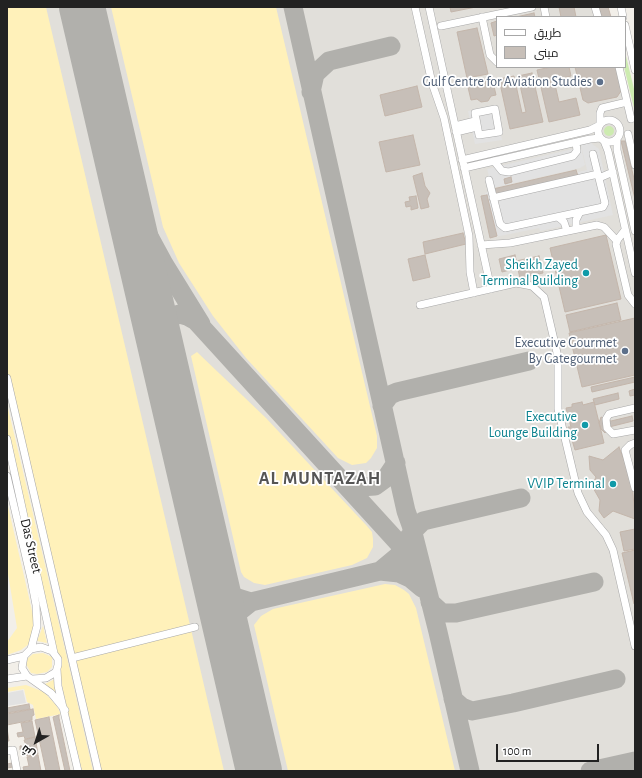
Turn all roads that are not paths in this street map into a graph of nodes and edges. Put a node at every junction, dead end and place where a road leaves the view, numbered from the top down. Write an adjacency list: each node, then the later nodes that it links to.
1 (415, 7): 41 (street)
2 (429, 7): 16 (street)
3 (532, 7): 4 (street)
4 (511, 9): 5 (street)
5 (482, 17): 6 (street); 8 (street)
6 (441, 26)
7 (626, 30): 10 (street)
8 (496, 61)
9 (619, 68): 11 (street)
10 (635, 70)
11 (627, 102): 12 (street); 15 (street)
12 (633, 119): 13 (street)
13 (615, 121): 15 (street); 18 (street)
14 (476, 124): 16 (street)
15 (599, 125): 19 (street); 22 (street)
16 (455, 129): 22 (street)
17 (631, 134): 18 (street); 24 (street)
18 (618, 138): 19 (street); 33 (street)
19 (602, 140): 20 (street); 26 (street)
20 (576, 142): 23 (street); 23 (street)
21 (593, 154): 27 (street)
22 (462, 160): 25 (street)
23 (494, 161): 25 (street)
24 (635, 165)
25 (464, 168): 38 (street)
26 (613, 172): 27 (street); 29 (street)
27 (599, 178): 29 (street); 30 (street); 31 (street)
28 (489, 180): 30 (street)
29 (615, 183): 35 (street)
30 (493, 198): 32 (street)
31 (580, 212): 32 (street); 34 (street)
32 (558, 217): 36 (street)
33 (634, 226)
34 (576, 229): 36 (street); 37 (street)
35 (625, 230): 37 (street); 39 (street)
36 (567, 231): 38 (street)
37 (617, 241): 42 (street)
38 (481, 244): 40 (street)
39 (635, 273)
40 (491, 289): 41 (street); 52 (street)
41 (474, 293): 43 (street)
42 (635, 304)
43 (420, 305)
44 (7, 378): 56 (street)
45 (635, 408): 46 (street)
46 (635, 430)
47 (7, 439): 54 (street, Das Street)
48 (635, 443): 50 (street)
49 (8, 481): 53 (street, Das Street)
50 (635, 488)
51 (195, 627): 56 (street)
52 (635, 646)
53 (31, 649): 54 (street); 55 (street)
54 (54, 653): 58 (street)
55 (24, 656): 57 (street); 59 (street)
56 (72, 658): 65 (street)
57 (7, 660)
58 (57, 669): 59 (street); 61 (street)
59 (30, 677): 60 (street); 61 (street)
60 (7, 679)
61 (65, 710): 64 (street)
62 (7, 751): 63 (street)
63 (17, 771)
64 (78, 771)
65 (98, 771)

